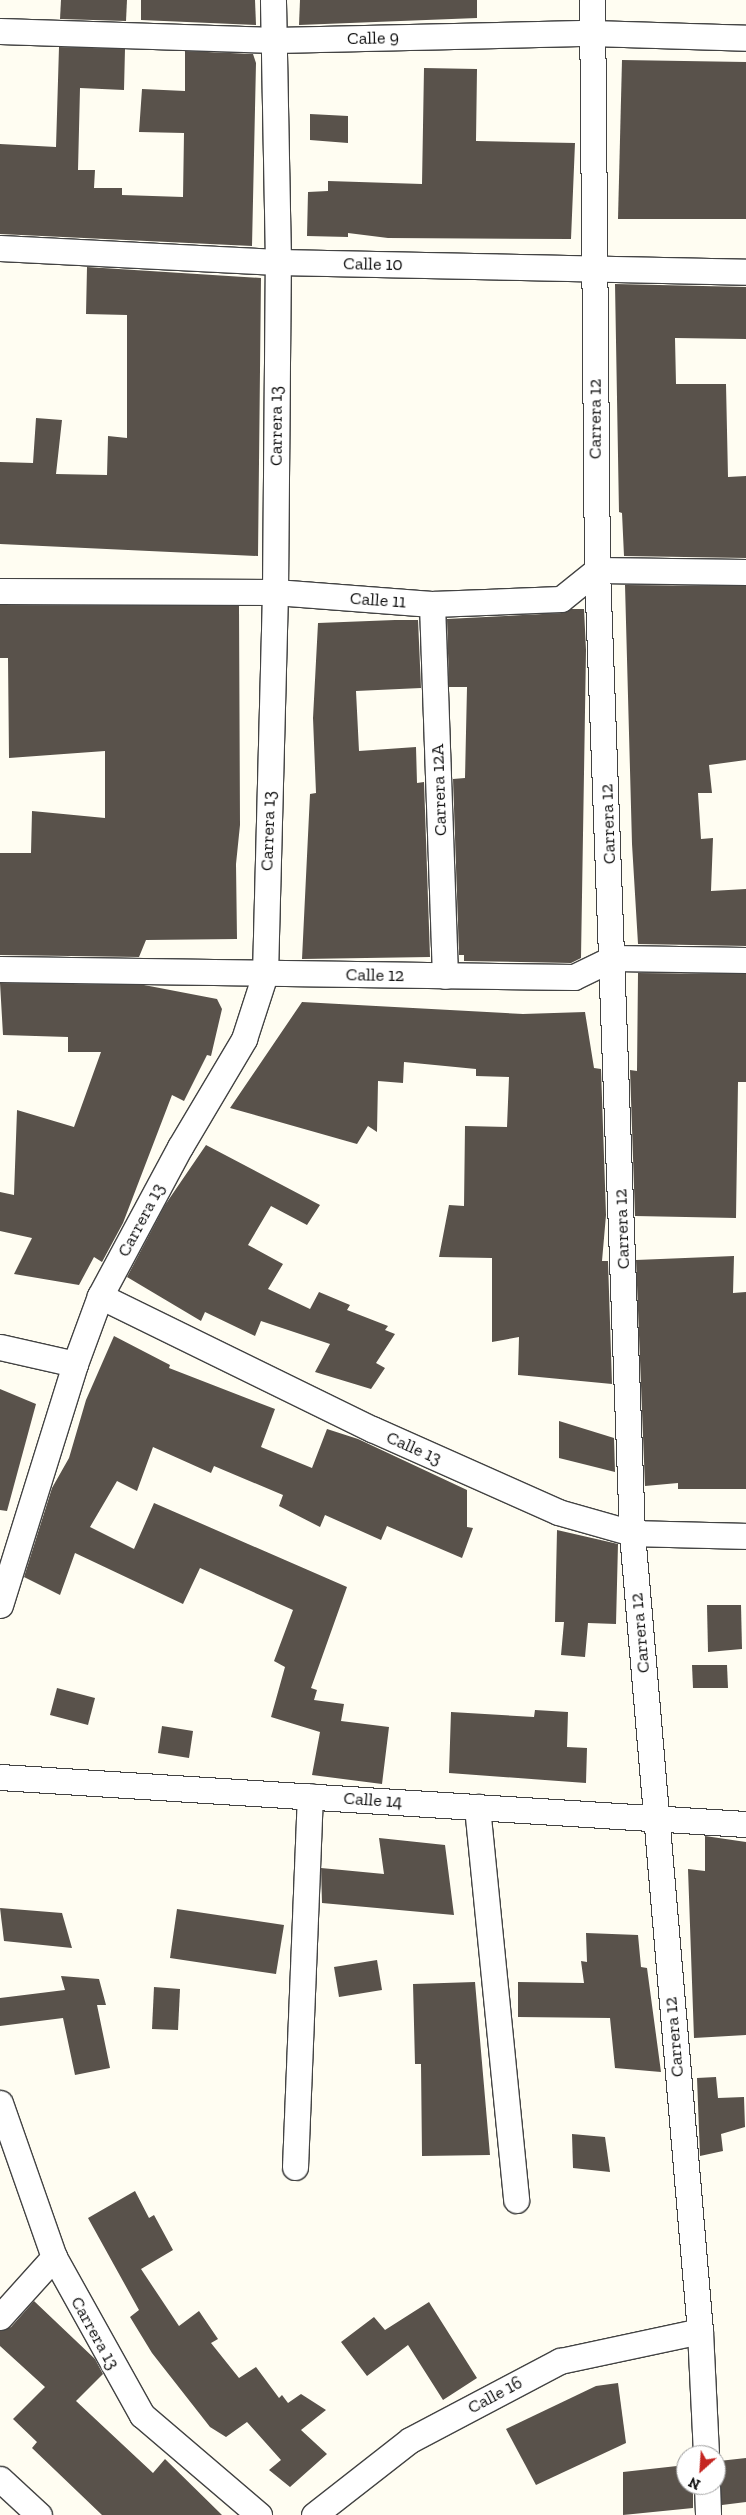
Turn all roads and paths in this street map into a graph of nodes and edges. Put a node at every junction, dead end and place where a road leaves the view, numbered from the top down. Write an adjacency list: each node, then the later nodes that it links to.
1 (273, 0): 6 (street, Carrera 13)
2 (592, 0): 4 (street, Carrera 12)
3 (0, 31): 6 (street, Calle 9)
4 (591, 33): 5 (street, Calle 9); 6 (street, Calle 9); 9 (street, Carrera 12)
5 (746, 38)
6 (275, 40): 8 (street, Carrera 13)
7 (0, 248): 8 (street, Calle 10)
8 (278, 262): 9 (street, Calle 10); 14 (street, Carrera 13)
9 (594, 270): 10 (street, Calle 10); 11 (street, Carrera 12)
10 (746, 272)
11 (597, 570): 12 (street); 15 (street, Calle 11); 16 (street, Carrera 12)
12 (746, 572)
13 (0, 591): 14 (street, Calle 11)
14 (275, 592): 15 (street, Calle 11); 19 (street, Carrera 13)
15 (432, 604): 20 (street, Carrera 12A)
16 (613, 958): 17 (street, Calle 12); 20 (street, Calle 12); 24 (street, Carrera 12)
17 (746, 960)
18 (0, 969): 19 (street, Calle 12)
19 (265, 974): 20 (street, Calle 12); 21 (street, Carrera 13)
20 (445, 976)
21 (100, 1296): 23 (street, Carrera 13); 24 (street, Calle 13)
22 (0, 1347): 23 (street)
23 (75, 1364): 26 (street, Carrera 13)
24 (632, 1533): 25 (street, Calle 13); 30 (street, Carrera 12)
25 (746, 1536)
26 (0, 1606)
27 (0, 1776): 28 (street, Calle 14)
28 (310, 1796): 29 (street, Calle 14); 33 (street)
29 (476, 1806): 30 (street, Calle 14); 34 (street)
30 (655, 1818): 31 (street, Calle 14); 37 (street, Carrera 12)
31 (746, 1824)
32 (0, 2103): 35 (street, Carrera 13)
33 (295, 2167)
34 (516, 2200)
35 (54, 2257): 36 (street); 42 (street, Carrera 13)
36 (0, 2317)
37 (700, 2331): 38 (street, Carrera 12); 43 (street, Calle 16)
38 (706, 2445)
39 (0, 2479): 41 (street)
40 (707, 2495): 44 (street)
41 (39, 2515)
42 (259, 2515)
43 (314, 2515)
44 (708, 2515)

